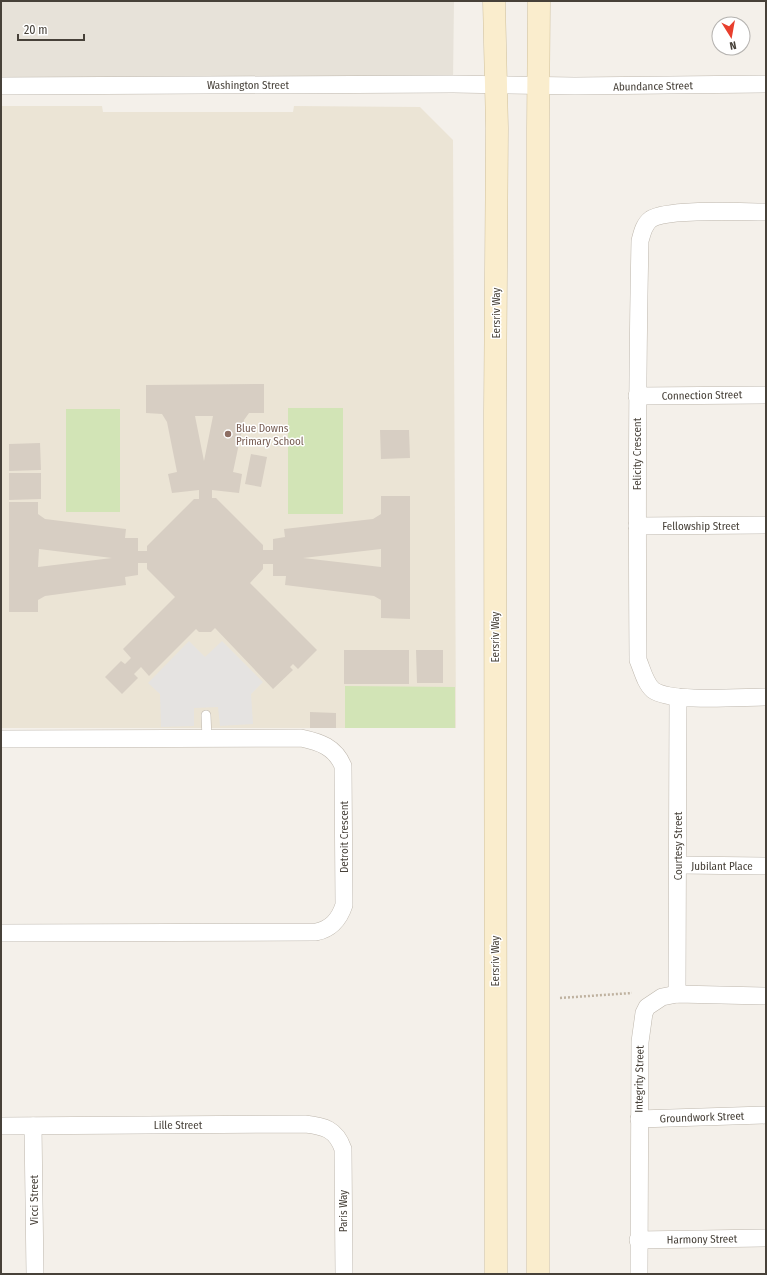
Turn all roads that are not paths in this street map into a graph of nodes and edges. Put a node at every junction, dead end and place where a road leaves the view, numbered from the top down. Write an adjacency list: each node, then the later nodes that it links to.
1 (494, 1): 4 (main road, Eersriv Way)
2 (539, 1): 6 (main road)
3 (766, 84): 6 (street, Abundance Street)
4 (495, 85): 5 (street, Washington Street); 6 (street, Abundance Street); 31 (main road, Eersriv Way)
5 (1, 86)
6 (539, 86): 32 (main road)
7 (766, 212): 9 (street, Felicity Crescent)
8 (766, 395): 9 (street, Connection Street)
9 (637, 396): 11 (street, Felicity Crescent)
10 (766, 525): 11 (street, Fellowship Street)
11 (637, 526): 12 (street, Felicity Crescent)
12 (678, 697): 13 (street, Felicity Crescent); 17 (street, Courtesy Street)
13 (766, 697)
14 (206, 715): 15 (lane)
15 (207, 738): 16 (street, Detroit Crescent); 19 (street, Detroit Crescent)
16 (1, 739)
17 (678, 865): 18 (street, Jubilant Place); 20 (street, Courtesy Street)
18 (766, 866)
19 (1, 933)
20 (677, 994): 21 (street); 23 (street, Integrity Street)
21 (766, 996)
22 (766, 1115): 23 (street, Groundwork Street)
23 (638, 1119): 28 (street, Integrity Street)
24 (1, 1126): 25 (street, Lille Street)
25 (33, 1126): 26 (street, Lille Street); 29 (street, Vicci Street)
26 (343, 1149): 30 (street, Paris Way)
27 (766, 1238): 28 (street, Harmony Street)
28 (638, 1240): 33 (street, Integrity Street)
29 (34, 1274)
30 (344, 1274)
31 (496, 1274)
32 (538, 1274)
33 (638, 1274)

